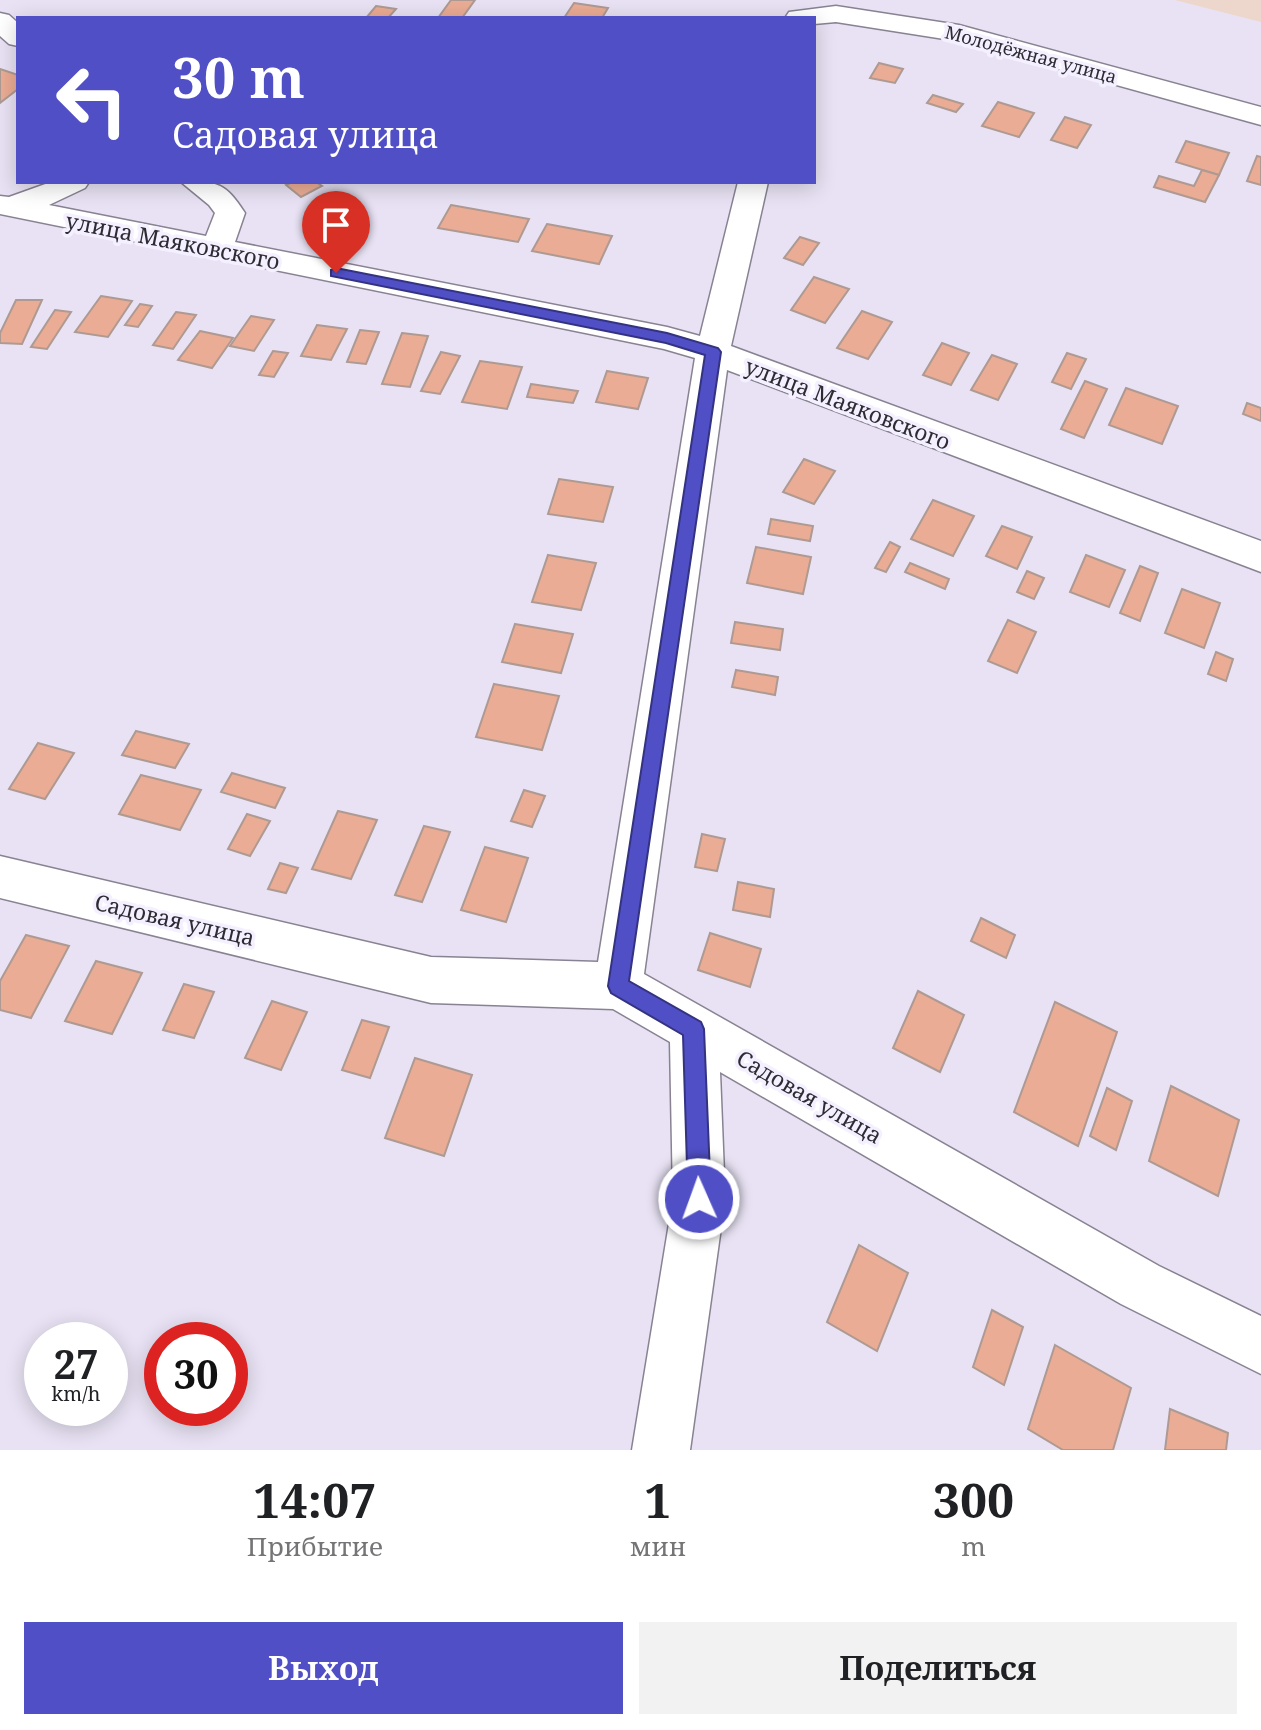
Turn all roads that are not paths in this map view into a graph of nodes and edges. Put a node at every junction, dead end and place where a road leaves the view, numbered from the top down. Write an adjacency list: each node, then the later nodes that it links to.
1 (816, 16): 4 (street, Молодёжная улица)
2 (0, 21): 3 (street)
3 (16, 36)
4 (1261, 116)
5 (70, 184): 8 (street)
6 (753, 184): 10 (street)
7 (208, 190): 9 (street)
8 (5, 206): 9 (street, улица Маяковского)
9 (216, 249): 10 (street, улица Маяковского)
10 (713, 352): 11 (street, улица Маяковского); 13 (street)
11 (1261, 557)
12 (0, 877): 13 (street, Садовая улица)
13 (618, 986): 14 (street, Садовая улица)
14 (694, 1029): 15 (street, Садовая улица); 16 (street)
15 (1261, 1346)
16 (661, 1450)

